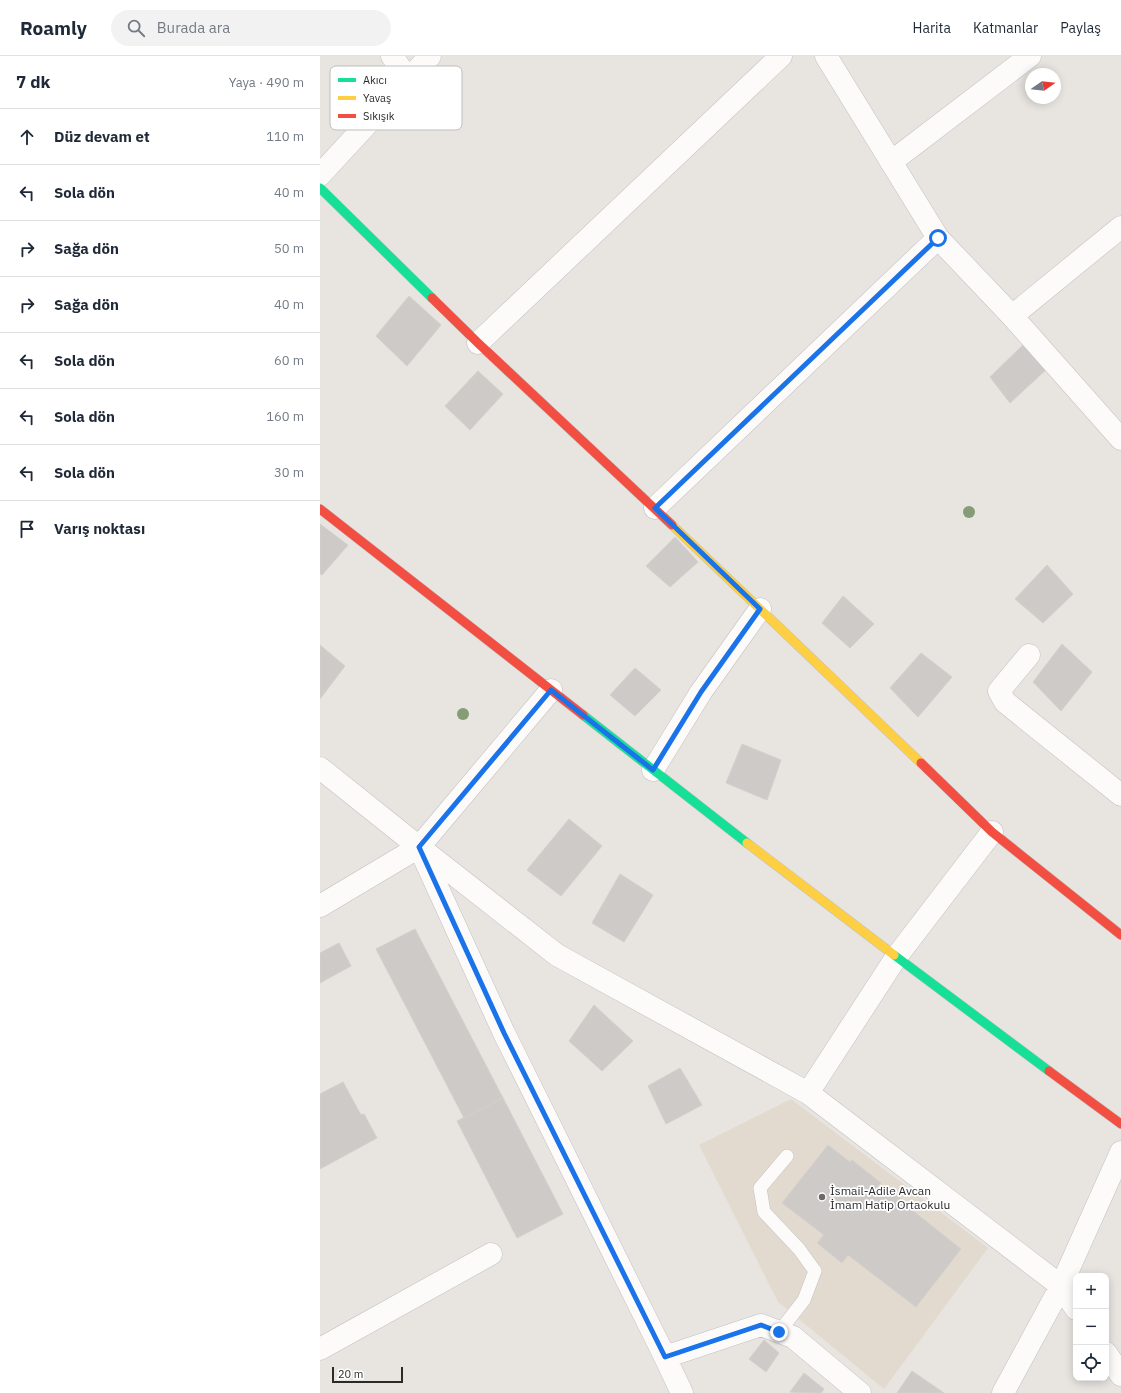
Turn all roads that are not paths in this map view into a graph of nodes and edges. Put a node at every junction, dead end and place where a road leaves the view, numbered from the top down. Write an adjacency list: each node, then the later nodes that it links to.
1 (392, 56): 6 (street)
2 (430, 56): 7 (street)
3 (781, 56): 15 (street)
4 (826, 56): 9 (street)
5 (1030, 56): 9 (street)
6 (399, 66)
7 (420, 66)
8 (361, 130): 10 (street)
9 (891, 162): 13 (street)
10 (320, 175)
11 (320, 188): 15 (street)
12 (1121, 227): 14 (street)
13 (938, 238): 14 (street); 17 (street)
14 (1012, 316): 16 (street)
15 (478, 343): 17 (street)
16 (1121, 439)
17 (655, 508): 19 (street)
18 (320, 509): 21 (street)
19 (760, 609): 23 (street); 25 (street)
20 (1029, 655): 24 (street)
21 (551, 690): 23 (street); 26 (street)
22 (320, 768): 26 (street)
23 (653, 770): 29 (street)
24 (1121, 795)
25 (992, 832): 28 (street); 29 (street)
26 (419, 847): 27 (street); 30 (street); 39 (street)
27 (320, 906)
28 (1121, 935)
29 (897, 956): 30 (street); 31 (street)
30 (808, 1093): 35 (street)
31 (1121, 1124)
32 (1121, 1152): 35 (street)
33 (787, 1156): 37 (lane)
34 (492, 1254): 38 (street)
35 (1060, 1286): 36 (street); 44 (street)
36 (1073, 1305)
37 (779, 1332): 39 (street); 43 (street)
38 (320, 1349)
39 (665, 1357): 42 (street)
40 (1109, 1357): 41 (street)
41 (1121, 1375)
42 (682, 1393)
43 (860, 1393)
44 (1003, 1393)

